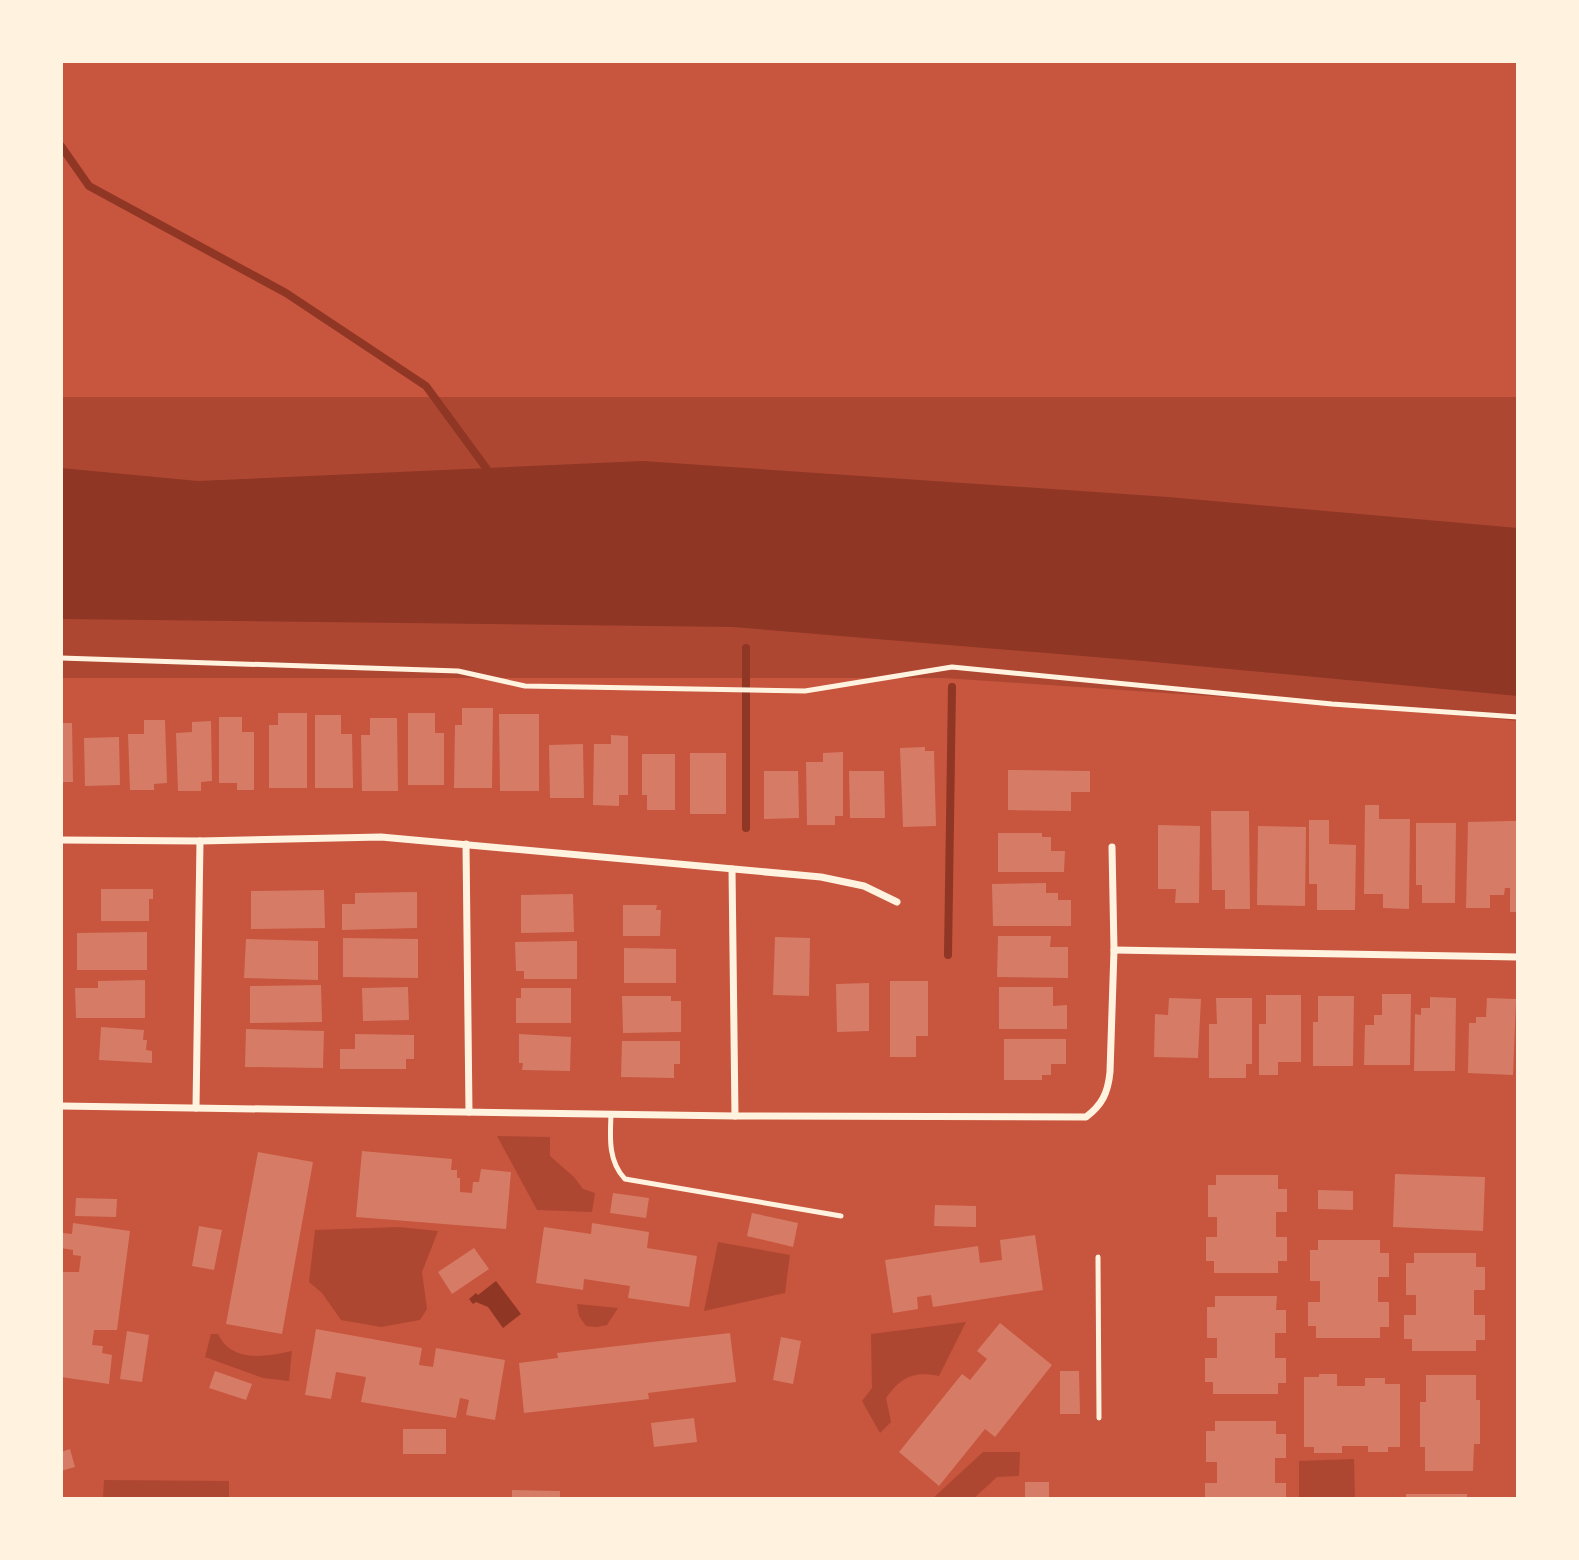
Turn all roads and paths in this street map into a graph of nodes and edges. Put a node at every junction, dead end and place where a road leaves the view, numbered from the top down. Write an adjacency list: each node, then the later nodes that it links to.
1 (61, 658): 2 (lane)
2 (1518, 717)
3 (61, 840): 4 (street)
4 (201, 841): 5 (street); 12 (street)
5 (466, 844): 7 (street); 13 (street)
6 (1112, 847): 9 (street)
7 (733, 869): 8 (street); 15 (street)
8 (897, 902)
9 (1114, 950): 10 (street); 15 (street)
10 (1518, 957)
11 (61, 1106): 12 (street)
12 (196, 1108): 13 (street)
13 (469, 1112): 14 (street)
14 (611, 1115): 15 (street); 16 (lane)
15 (735, 1116)
16 (841, 1216)
17 (1098, 1257): 18 (lane)
18 (1098, 1418)

